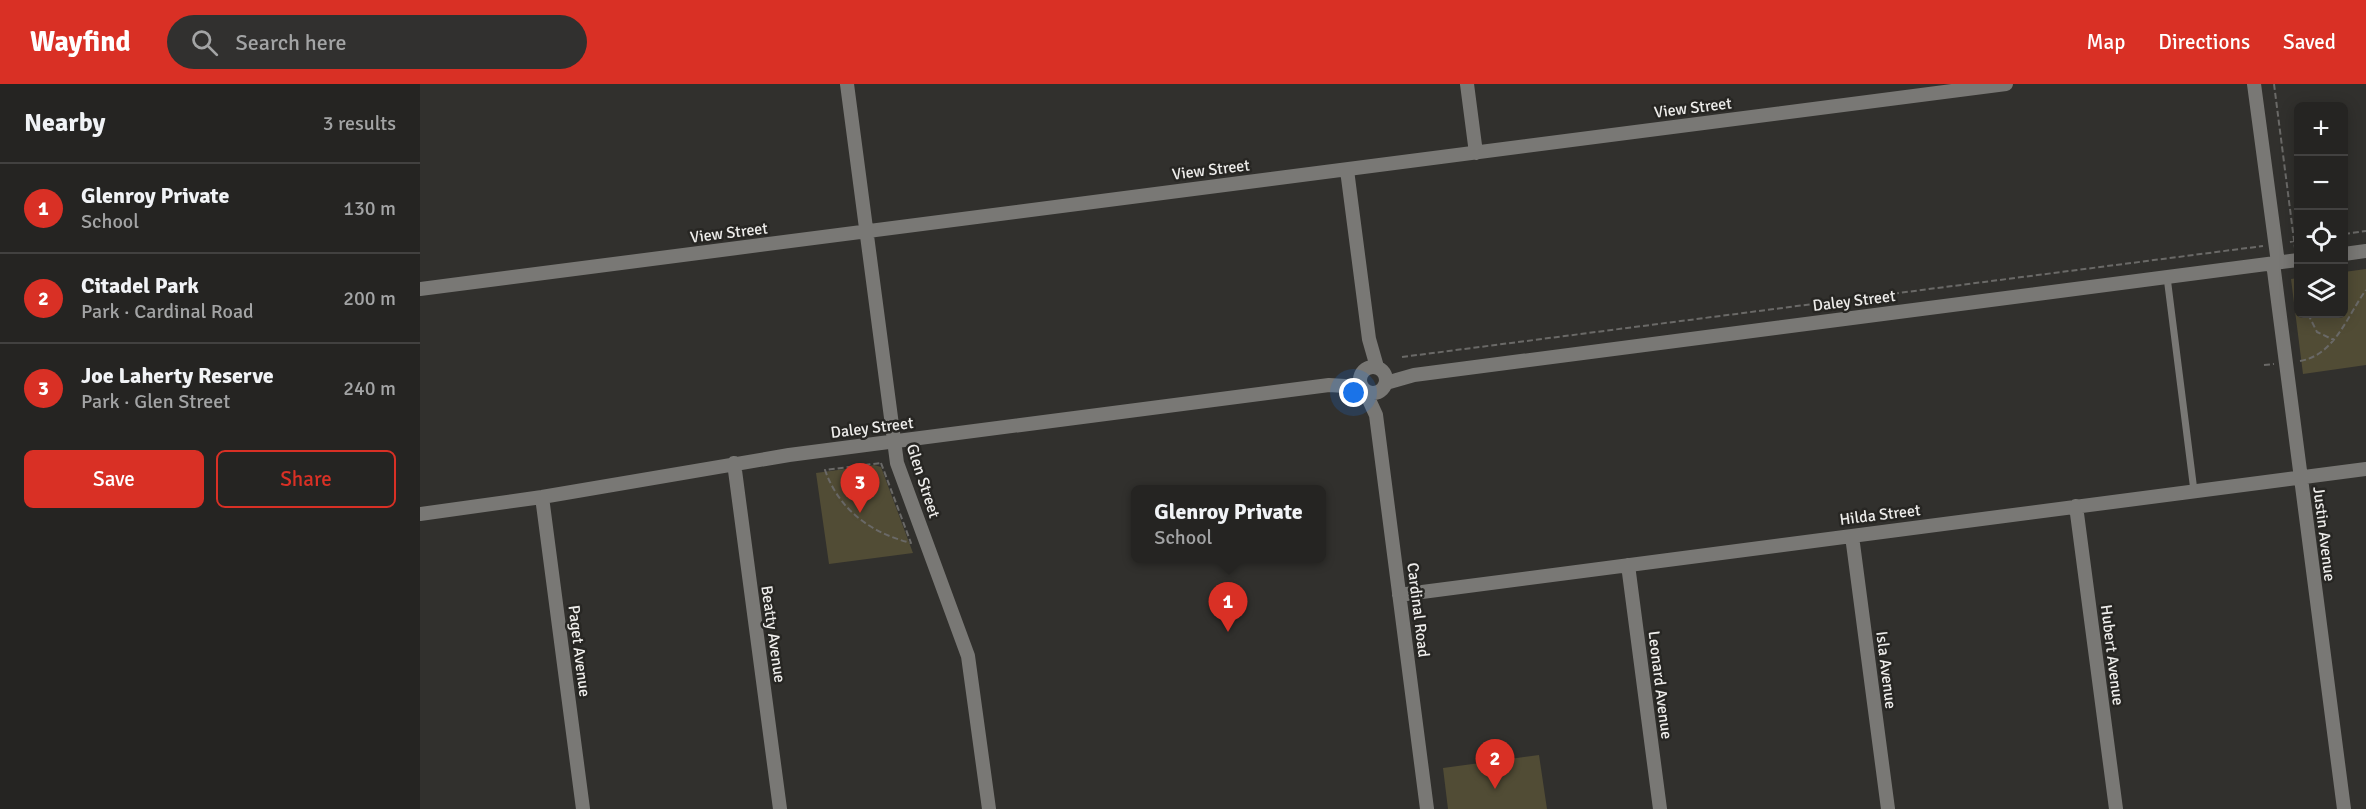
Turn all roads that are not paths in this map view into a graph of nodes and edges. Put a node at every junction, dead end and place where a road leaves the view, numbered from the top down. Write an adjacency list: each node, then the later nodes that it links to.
1 (847, 84): 7 (street, Glen Street)
2 (1467, 84): 5 (street)
3 (2006, 84): 5 (street, View Street)
4 (2254, 84): 11 (street, Justin Avenue)
5 (1476, 153): 6 (street, View Street)
6 (1347, 170): 7 (street, View Street); 14 (street, Cardinal Road)
7 (866, 232): 13 (street, View Street); 15 (street, Glen Street)
8 (2366, 251): 9 (street)
9 (2348, 253)
10 (2294, 260): 11 (street, Daley Street)
11 (2275, 263): 12 (street, Daley Street); 18 (street, Justin Avenue)
12 (2167, 277): 14 (street, Daley Street); 19 (lane)
13 (420, 289)
14 (1373, 379): 15 (street, Daley Street); 25 (street, Cardinal Road)
15 (893, 442): 16 (street, Daley Street); 28 (street, Glen Street)
16 (734, 463): 20 (street, Daley Street); 27 (street, Beatty Avenue)
17 (2366, 469): 18 (street, Hilda Street)
18 (2300, 477): 19 (street, Hilda Street); 33 (street, Justin Avenue)
19 (2194, 491): 21 (street, Hilda Street)
20 (542, 498): 22 (street, Daley Street); 26 (street, Paget Avenue)
21 (2076, 506): 23 (street, Hilda Street); 32 (street, Hubert Avenue)
22 (420, 513)
23 (1852, 536): 24 (street, Hilda Street); 31 (street, Isla Avenue)
24 (1628, 565): 25 (street, Hilda Street); 30 (street, Leonard Avenue)
25 (1399, 595): 29 (street, Cardinal Road)
26 (584, 809)
27 (780, 809)
28 (989, 809)
29 (1427, 809)
30 (1660, 809)
31 (1888, 809)
32 (2116, 809)
33 (2344, 809)

